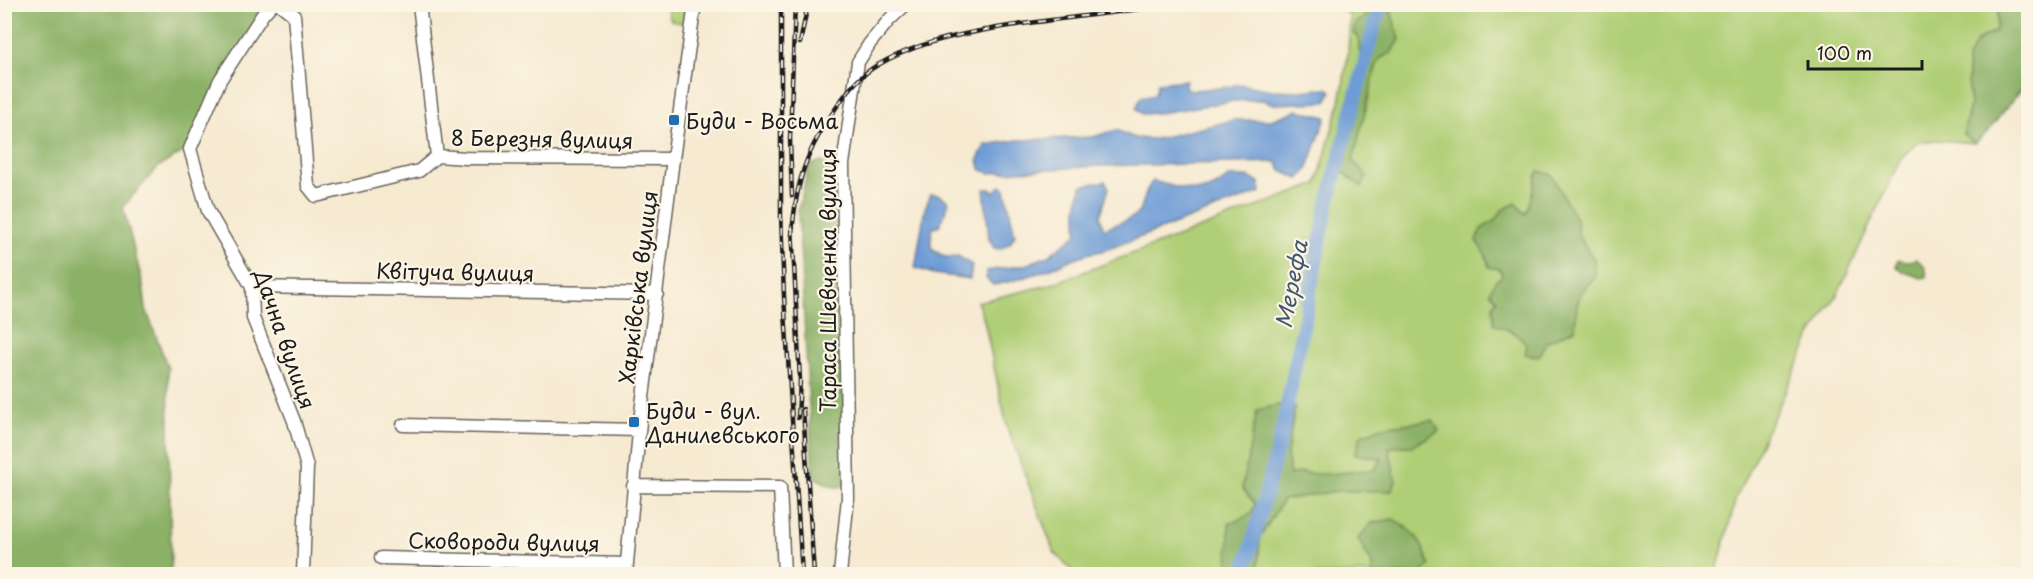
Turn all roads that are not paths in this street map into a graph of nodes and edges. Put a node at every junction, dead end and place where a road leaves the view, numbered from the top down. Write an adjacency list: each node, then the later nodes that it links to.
1 (272, 4): 8 (street, Дачна вулиця)
2 (280, 4): 6 (street, 8 Березня вулиця)
3 (419, 4): 6 (street)
4 (694, 4): 7 (street, Харківська вулиця)
5 (906, 4): 17 (street, Тараса Шевченка вулиця)
6 (437, 156): 7 (street, 8 Березня вулиця)
7 (672, 159): 9 (street, Харківська вулиця)
8 (252, 288): 9 (street, Квітуча вулиця); 15 (street, Дачна вулиця)
9 (657, 294): 11 (street, Харківська вулиця)
10 (403, 426): 11 (street)
11 (639, 430): 12 (street, Харківська вулиця)
12 (633, 486): 14 (street, Харківська вулиця); 16 (street)
13 (381, 558): 14 (street, Сковороди вулиця)
14 (626, 569)
15 (303, 574)
16 (784, 574)
17 (840, 574)

